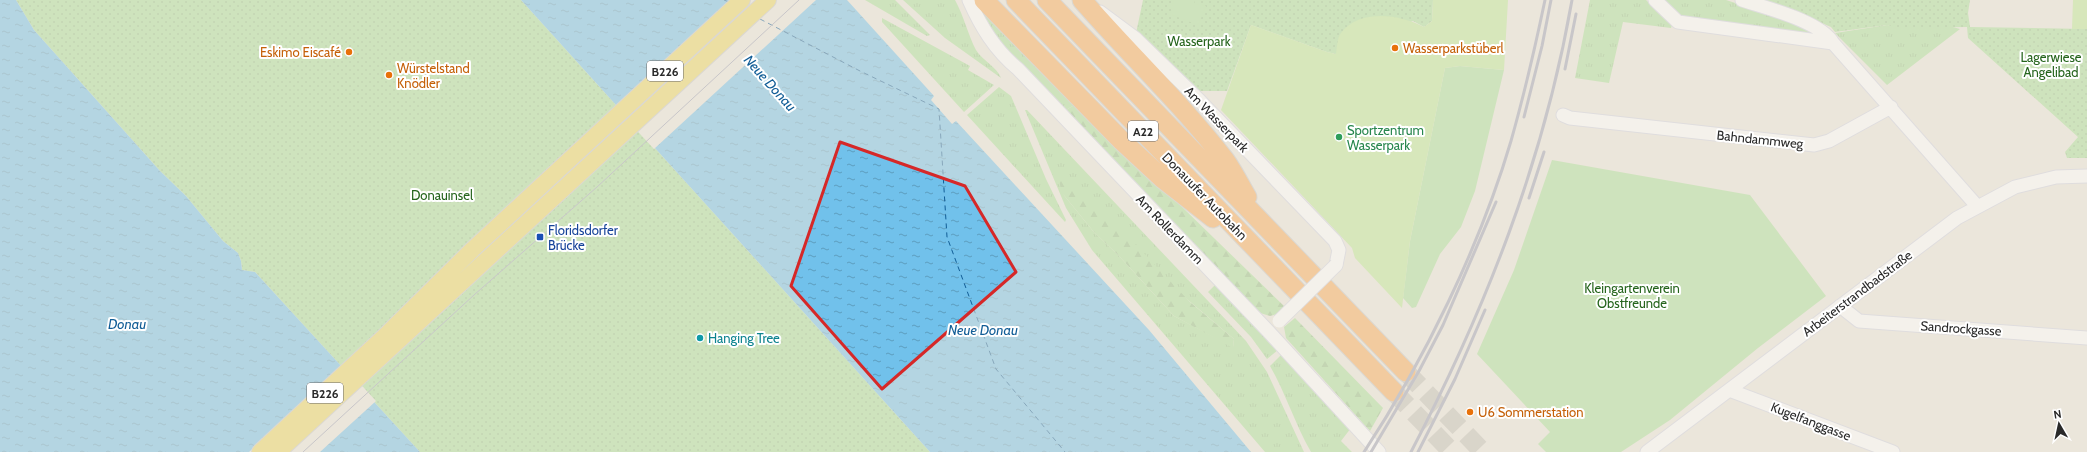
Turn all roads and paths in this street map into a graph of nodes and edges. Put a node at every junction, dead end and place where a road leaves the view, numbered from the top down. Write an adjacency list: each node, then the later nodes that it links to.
1 (742, 0): 19 (main road, B226)
2 (768, 0): 19 (main road, B226)
3 (969, 0): 18 (street, Am Rollerdamm)
4 (984, 0): 16 (highway)
5 (1016, 0): 16 (highway, Donauufer Autobahn / A22)
6 (1047, 0): 15 (highway, Donauufer Autobahn / A22)
7 (1083, 0): 15 (highway); 18 (street, Am Wasserpark, bridge)
8 (1655, 0): 10 (street)
9 (1742, 0): 10 (street)
10 (1833, 43): 11 (street)
11 (1892, 107): 12 (street, Bahndammweg); 14 (street)
12 (1563, 115)
13 (2087, 176): 14 (street, Arbeiterstrandbadstraße)
14 (1977, 206): 17 (street, Arbeiterstrandbadstraße)
15 (1267, 228): 21 (highway, Donauufer Autobahn / A22)
16 (1270, 263): 23 (highway, Donauufer Autobahn / A22)
17 (1840, 306): 20 (street, Sandrockgasse); 22 (street, Arbeiterstrandbadstraße)
18 (1268, 331): 26 (street, Am Rollerdamm)
19 (393, 338): 24 (main road, B226); 25 (main road, B226)
20 (2087, 338)
21 (1406, 372)
22 (1729, 390): 27 (street, Arbeiterstrandbadstraße); 28 (street, Kugelfanggasse)
23 (1394, 392)
24 (260, 452)
25 (278, 452)
26 (1379, 452)
27 (1647, 452)
28 (1893, 452)

